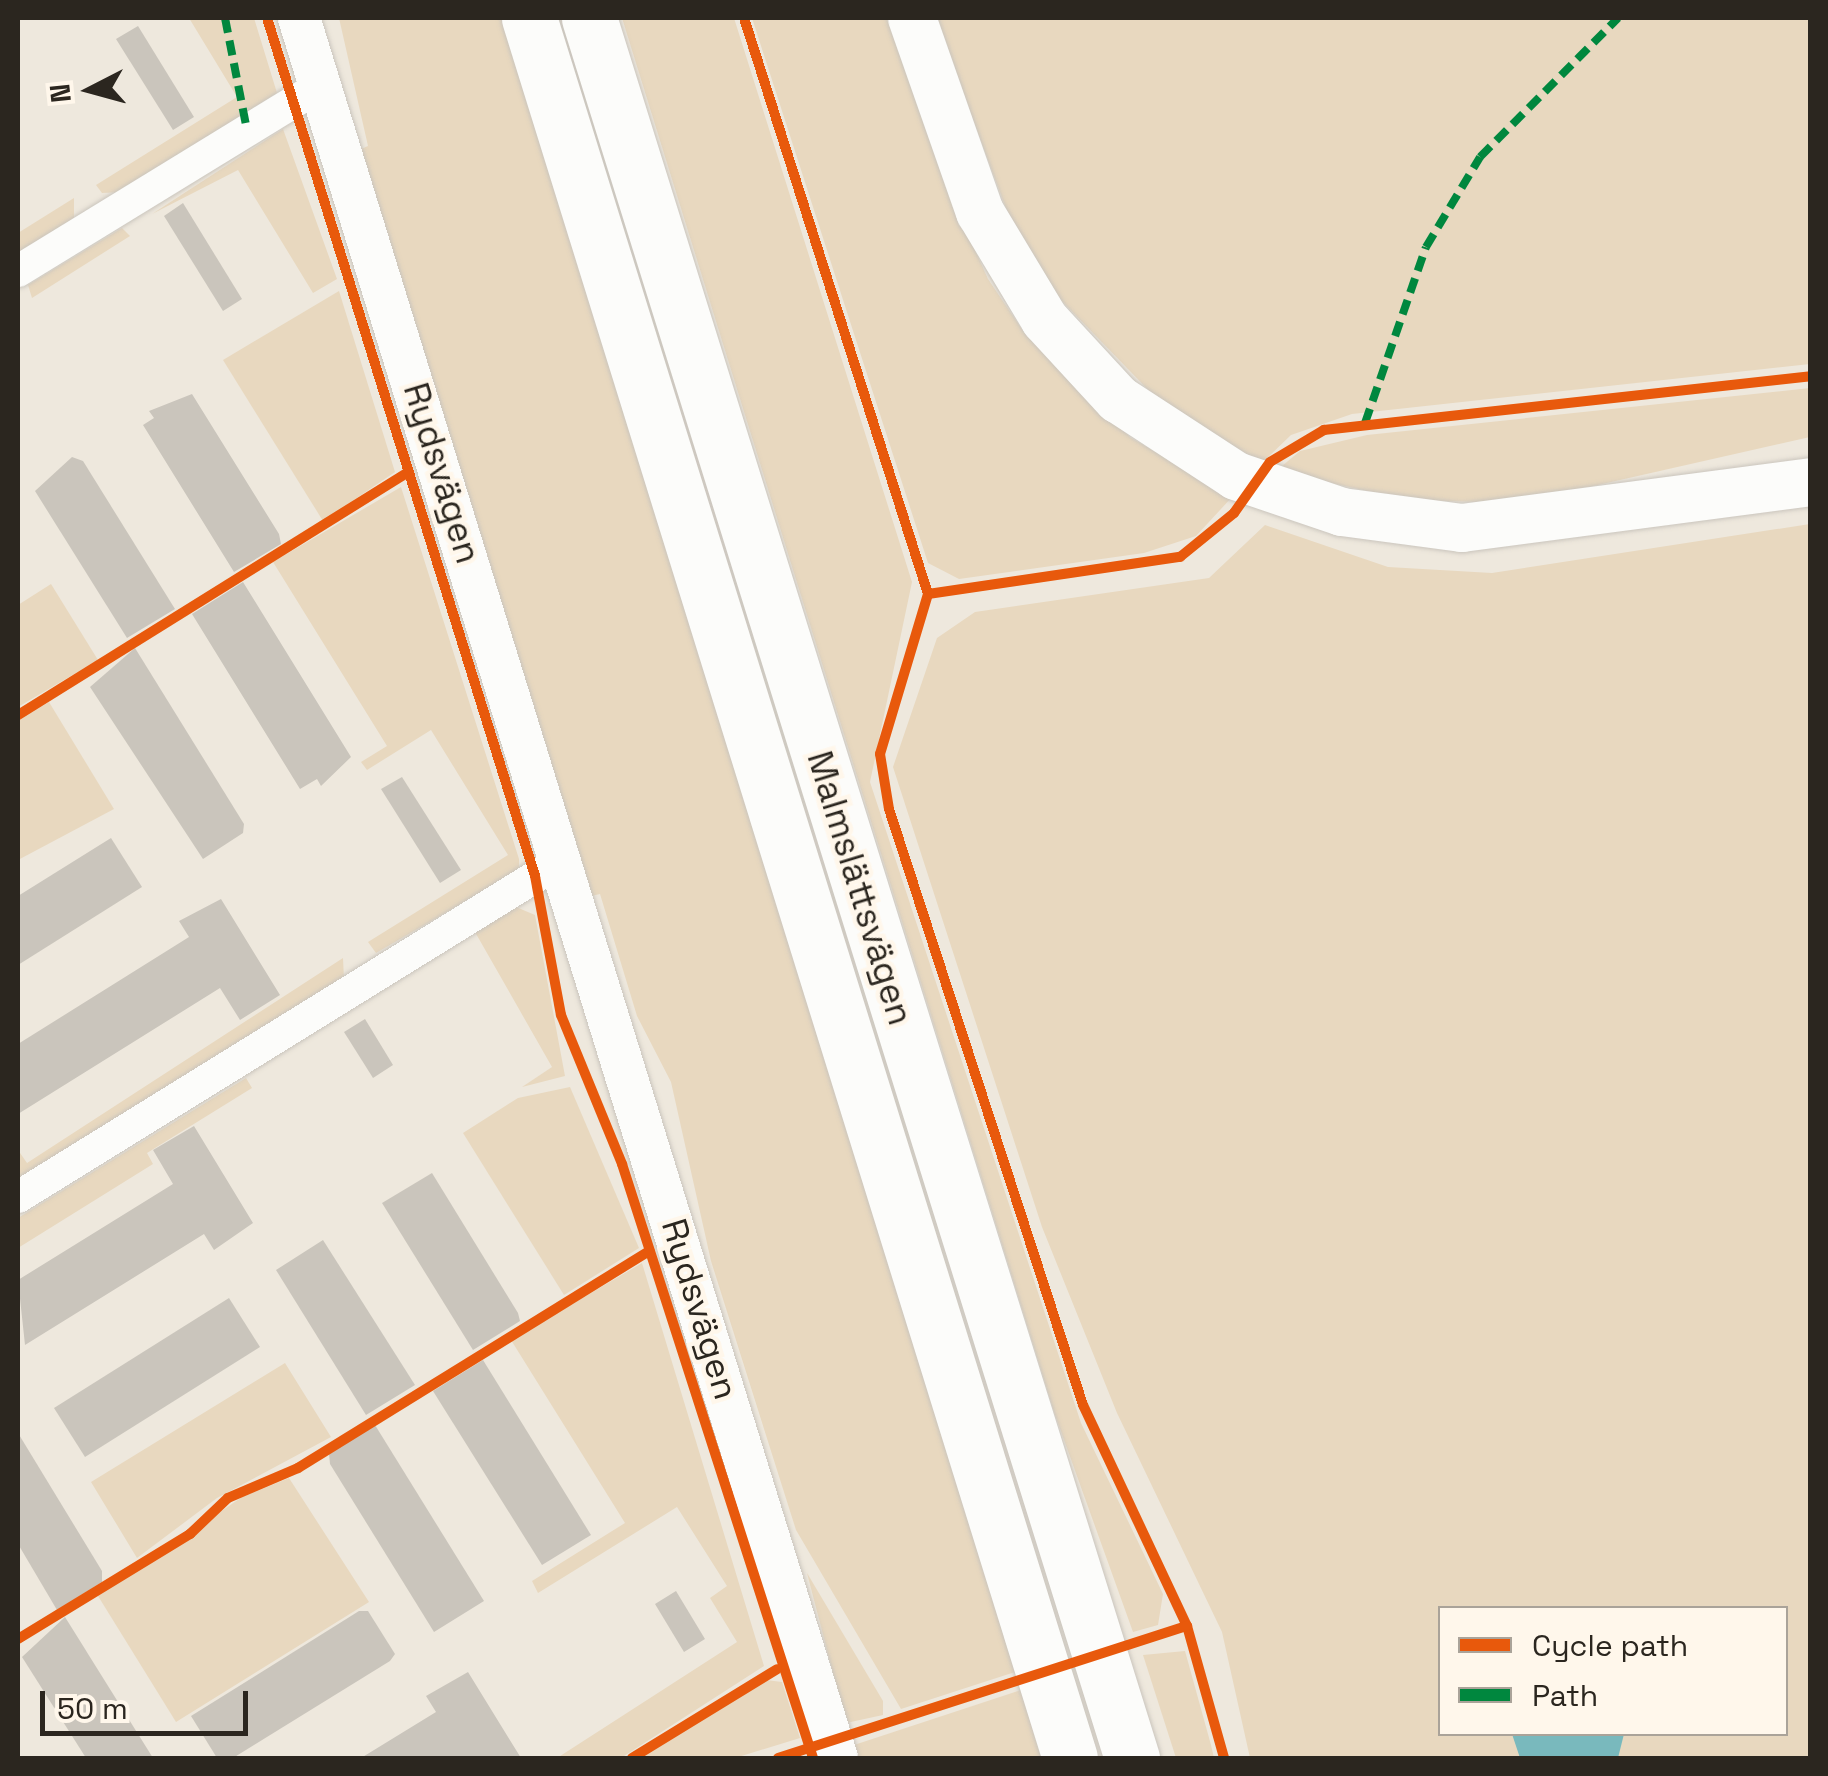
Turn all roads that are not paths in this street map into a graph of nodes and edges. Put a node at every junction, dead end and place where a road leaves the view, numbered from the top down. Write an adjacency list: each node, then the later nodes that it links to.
1 (299, 18): 5 (street, Rydsvägen)
2 (529, 18): 13 (highway, Malmslättsvägen)
3 (589, 18): 14 (highway, Malmslättsvägen)
4 (912, 18): 9 (main road)
5 (320, 86): 6 (street); 10 (street, Rydsvägen)
6 (18, 272)
7 (1810, 456): 9 (main road)
8 (1810, 482): 9 (main road)
9 (1520, 526)
10 (561, 861): 11 (street); 12 (street, Rydsvägen)
11 (18, 1196)
12 (837, 1758)
13 (1070, 1758)
14 (1132, 1758)

